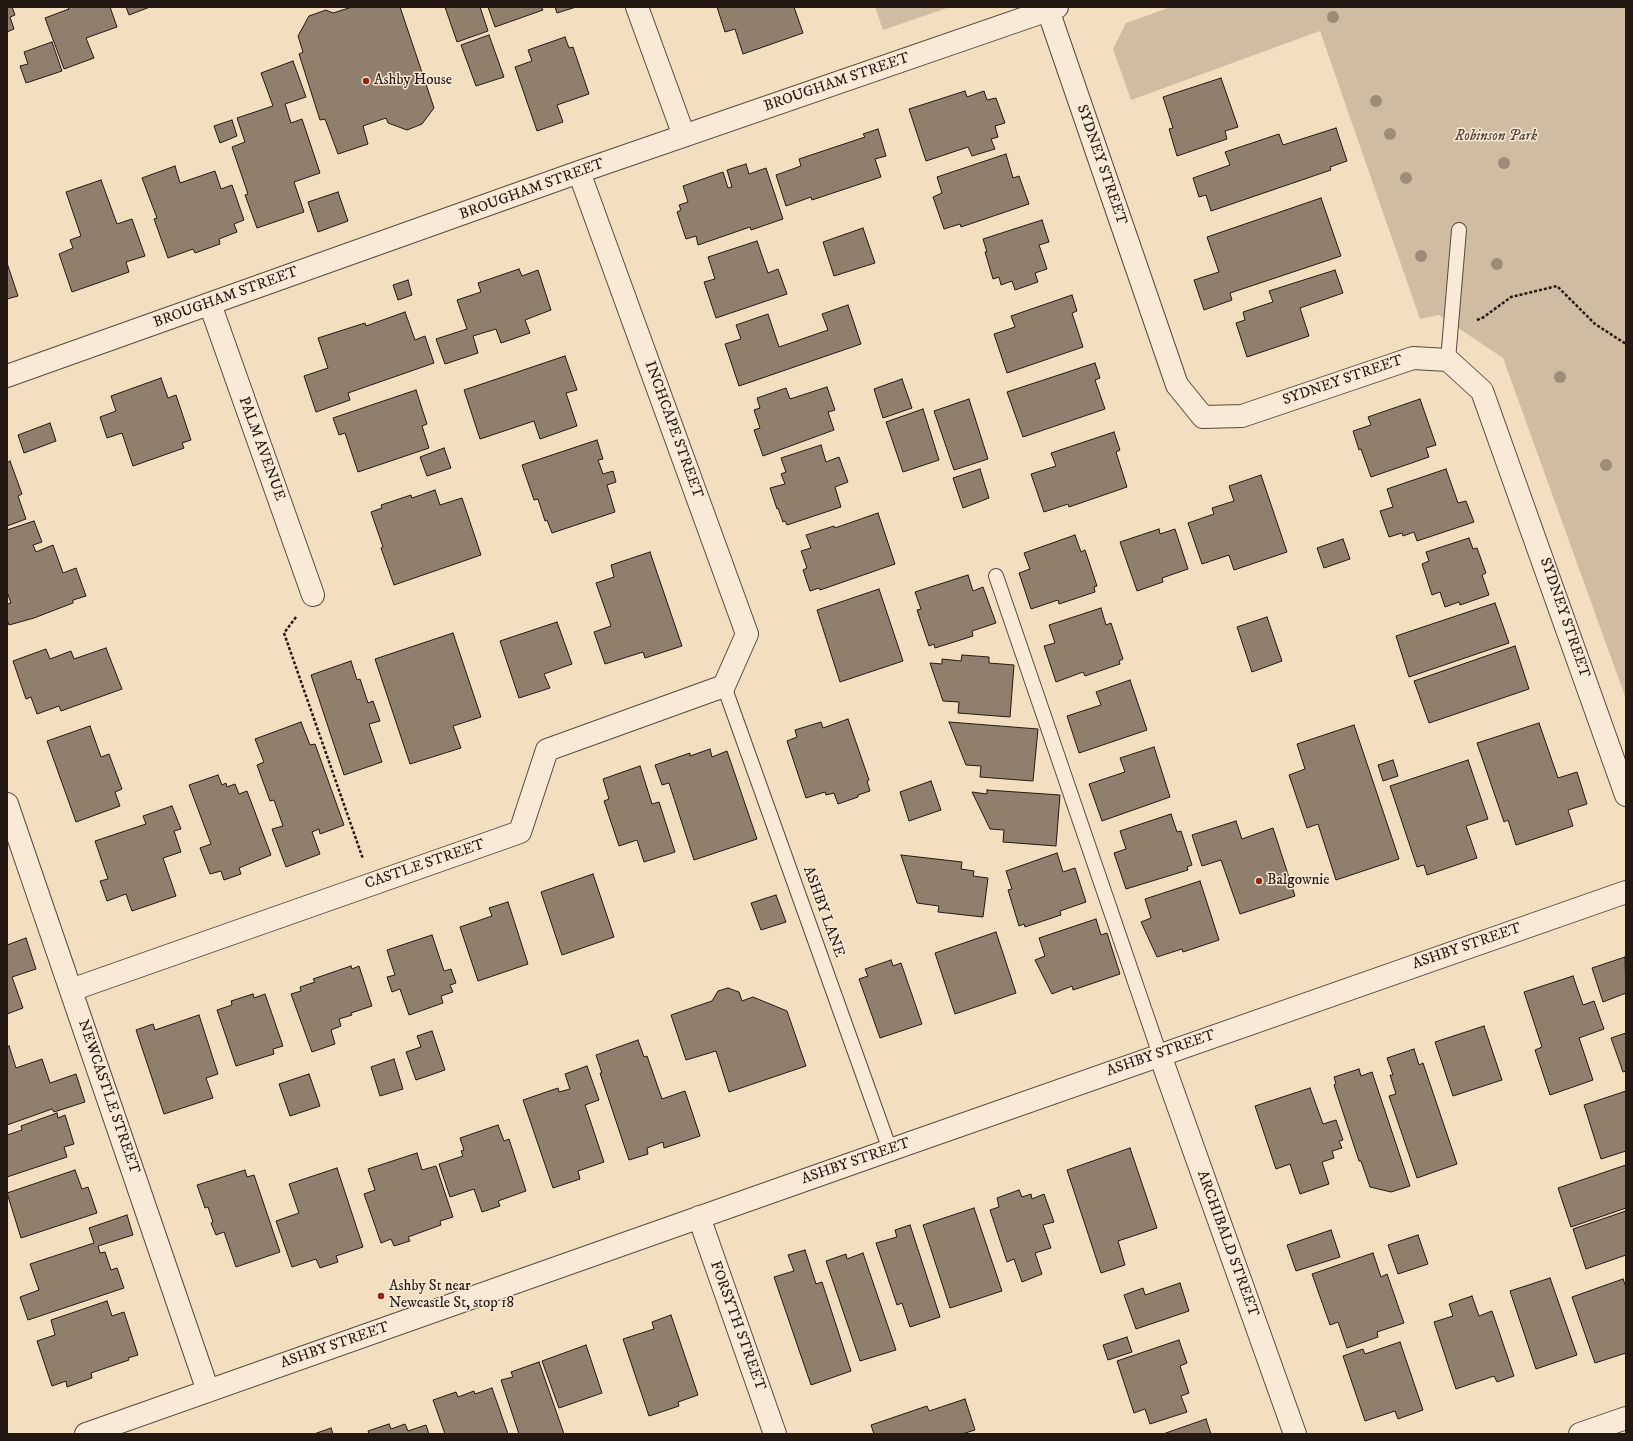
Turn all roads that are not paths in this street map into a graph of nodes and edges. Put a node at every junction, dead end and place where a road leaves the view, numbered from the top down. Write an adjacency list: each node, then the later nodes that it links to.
1 (637, 7): 3 (street)
2 (1053, 9): 3 (street, BROUGHAM STREET); 7 (street, SYDNEY STREET)
3 (684, 136): 4 (street, BROUGHAM STREET)
4 (579, 172): 6 (street, BROUGHAM STREET); 11 (street, INCHCAPE STREET)
5 (1459, 230): 7 (lane)
6 (210, 304): 8 (street, BROUGHAM STREET); 10 (street, PALM AVENUE)
7 (1448, 360): 12 (street, SYDNEY STREET)
8 (7, 376)
9 (996, 576): 16 (lane)
10 (313, 595)
11 (724, 686): 15 (street, CASTLE STREET); 17 (lane, ASHBY LANE)
12 (1626, 795)
13 (7, 804): 15 (street, NEWCASTLE STREET)
14 (1626, 892): 16 (street, ASHBY STREET)
15 (71, 990): 19 (street, NEWCASTLE STREET)
16 (1160, 1055): 17 (street, ASHBY STREET); 23 (street, ARCHIBALD STREET)
17 (890, 1150): 18 (street, ASHBY STREET)
18 (699, 1217): 19 (street, ASHBY STREET); 22 (street, FORSYTH STREET)
19 (208, 1391): 21 (street, ASHBY STREET)
20 (1626, 1418): 24 (street)
21 (86, 1434)
22 (775, 1434)
23 (1295, 1434)
24 (1580, 1434)

